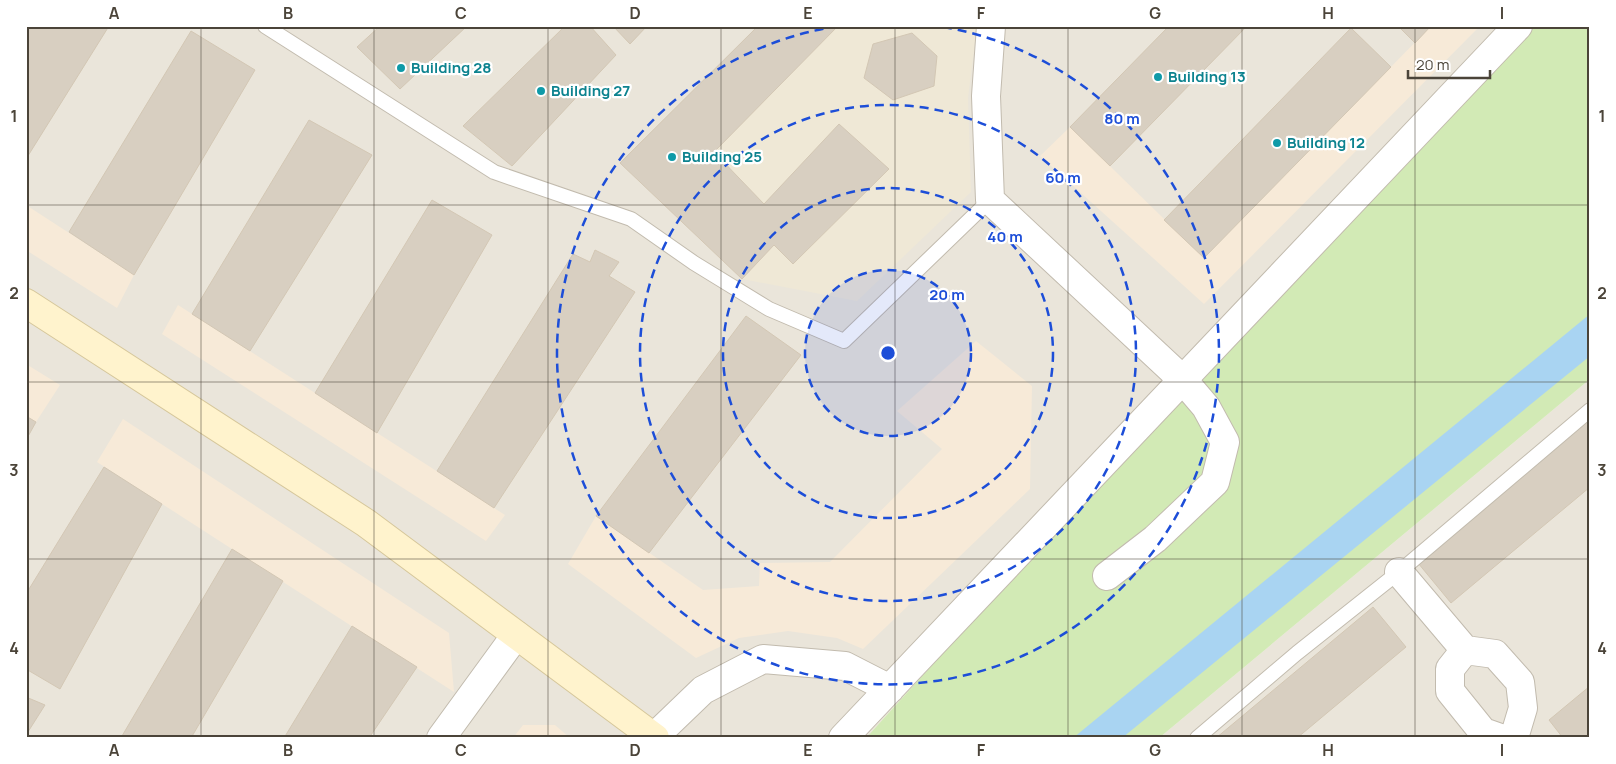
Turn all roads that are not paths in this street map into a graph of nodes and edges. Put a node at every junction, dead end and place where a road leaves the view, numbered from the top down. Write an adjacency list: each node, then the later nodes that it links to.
1 (265, 26): 4 (lane)
2 (990, 26): 4 (street)
3 (1518, 26): 6 (street)
4 (990, 200): 6 (street)
5 (26, 303): 10 (street)
6 (1183, 380): 9 (street); 12 (street)
7 (1590, 410): 8 (lane)
8 (1399, 572): 11 (street); 16 (lane)
9 (1107, 576)
10 (516, 635): 13 (street); 14 (street)
11 (1465, 650): 17 (street); 18 (street)
12 (890, 689): 14 (street); 15 (street)
13 (441, 738)
14 (654, 738)
15 (844, 738)
16 (1197, 738)
17 (1500, 738)
18 (1514, 738)

